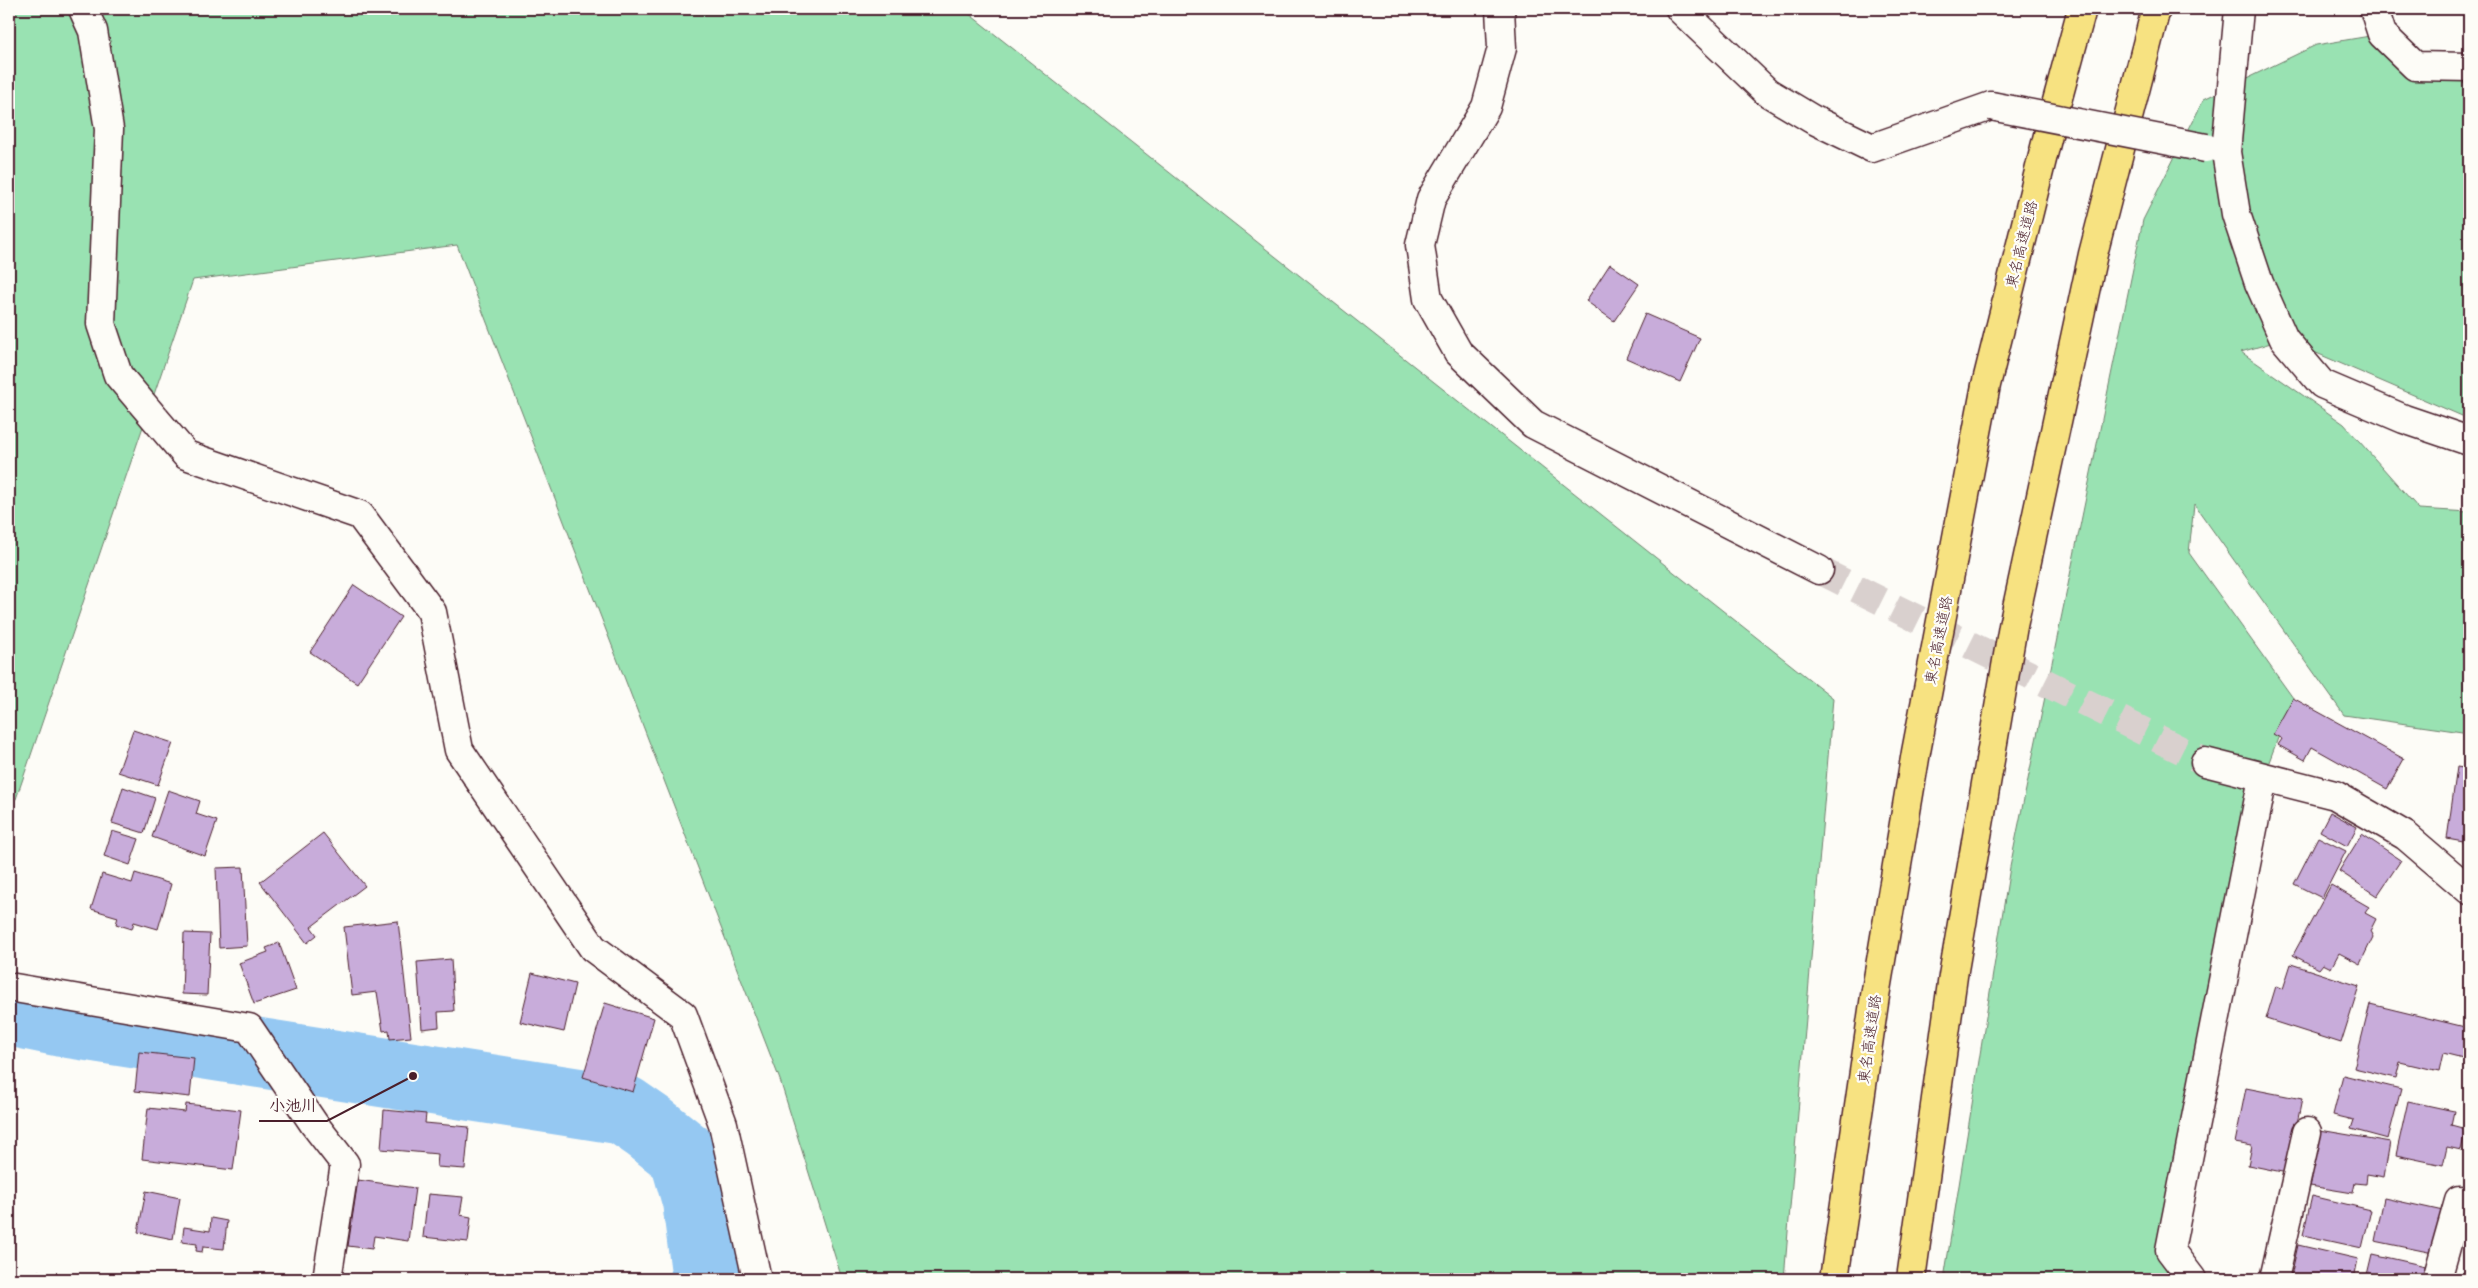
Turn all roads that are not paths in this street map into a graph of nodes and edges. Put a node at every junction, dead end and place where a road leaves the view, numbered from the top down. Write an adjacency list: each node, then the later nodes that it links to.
1 (83, 9): 19 (street)
2 (1500, 9): 11 (street)
3 (1680, 9): 9 (street, bridge)
4 (2082, 9): 20 (highway, 東名高速道路)
5 (2156, 9): 21 (highway)
6 (2239, 9): 9 (street)
7 (2374, 9): 8 (street)
8 (2469, 67)
9 (2216, 150): 10 (street)
10 (2469, 441)
11 (1819, 570)
12 (2205, 762): 13 (street)
13 (2263, 778): 14 (street); 22 (street)
14 (2469, 890)
15 (9, 987): 18 (street)
16 (2307, 1132): 23 (street)
17 (2469, 1203): 24 (street)
18 (327, 1279)
19 (757, 1279)
20 (1834, 1279)
21 (1911, 1279)
22 (2192, 1279)
23 (2274, 1279)
24 (2437, 1279)

